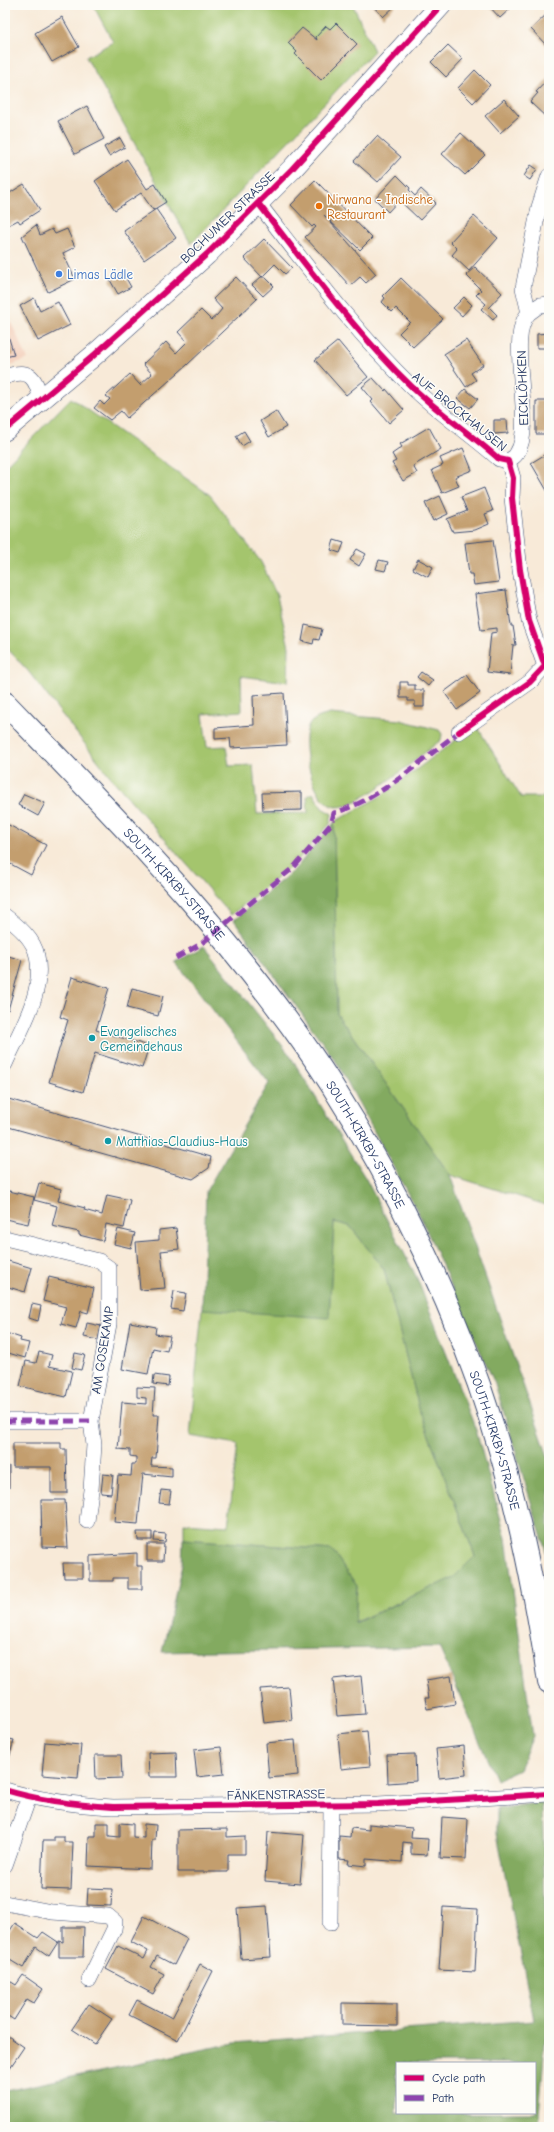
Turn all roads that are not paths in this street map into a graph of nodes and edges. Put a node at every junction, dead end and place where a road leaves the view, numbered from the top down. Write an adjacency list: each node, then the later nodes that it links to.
1 (441, 5): 3 (main road, BOCHUMER STRASSE)
2 (549, 176): 5 (street)
3 (258, 203): 7 (main road, BOCHUMER STRASSE); 9 (street, AUF BROCKHAUSEN)
4 (549, 304): 5 (street)
5 (529, 313): 9 (street, EICKLÖHKEN)
6 (5, 377): 7 (street)
7 (42, 400): 8 (main road, BOCHUMER STRASSE)
8 (7, 431)
9 (508, 461): 10 (street, AUF BROCKHAUSEN)
10 (547, 666): 12 (street, AUF BROCKHAUSEN)
11 (5, 704): 19 (main road, SOUTH-KIRKBY-STRASSE)
12 (459, 732)
13 (5, 916): 14 (street)
14 (5, 1064)
15 (5, 1238): 17 (street, AM GOSEKAMP)
16 (5, 1421): 17 (street)
17 (91, 1421): 18 (street, AM GOSEKAMP)
18 (87, 1521)
19 (549, 1682)
20 (5, 1790): 22 (street, FÄNKENSTRASSE)
21 (549, 1794): 23 (street, FÄNKENSTRASSE)
22 (29, 1797): 23 (street, FÄNKENSTRASSE); 24 (street)
23 (331, 1804): 26 (street, FÄNKENSTRASSE)
24 (5, 1865)
25 (5, 1904): 27 (street)
26 (330, 1923)
27 (89, 1980)

